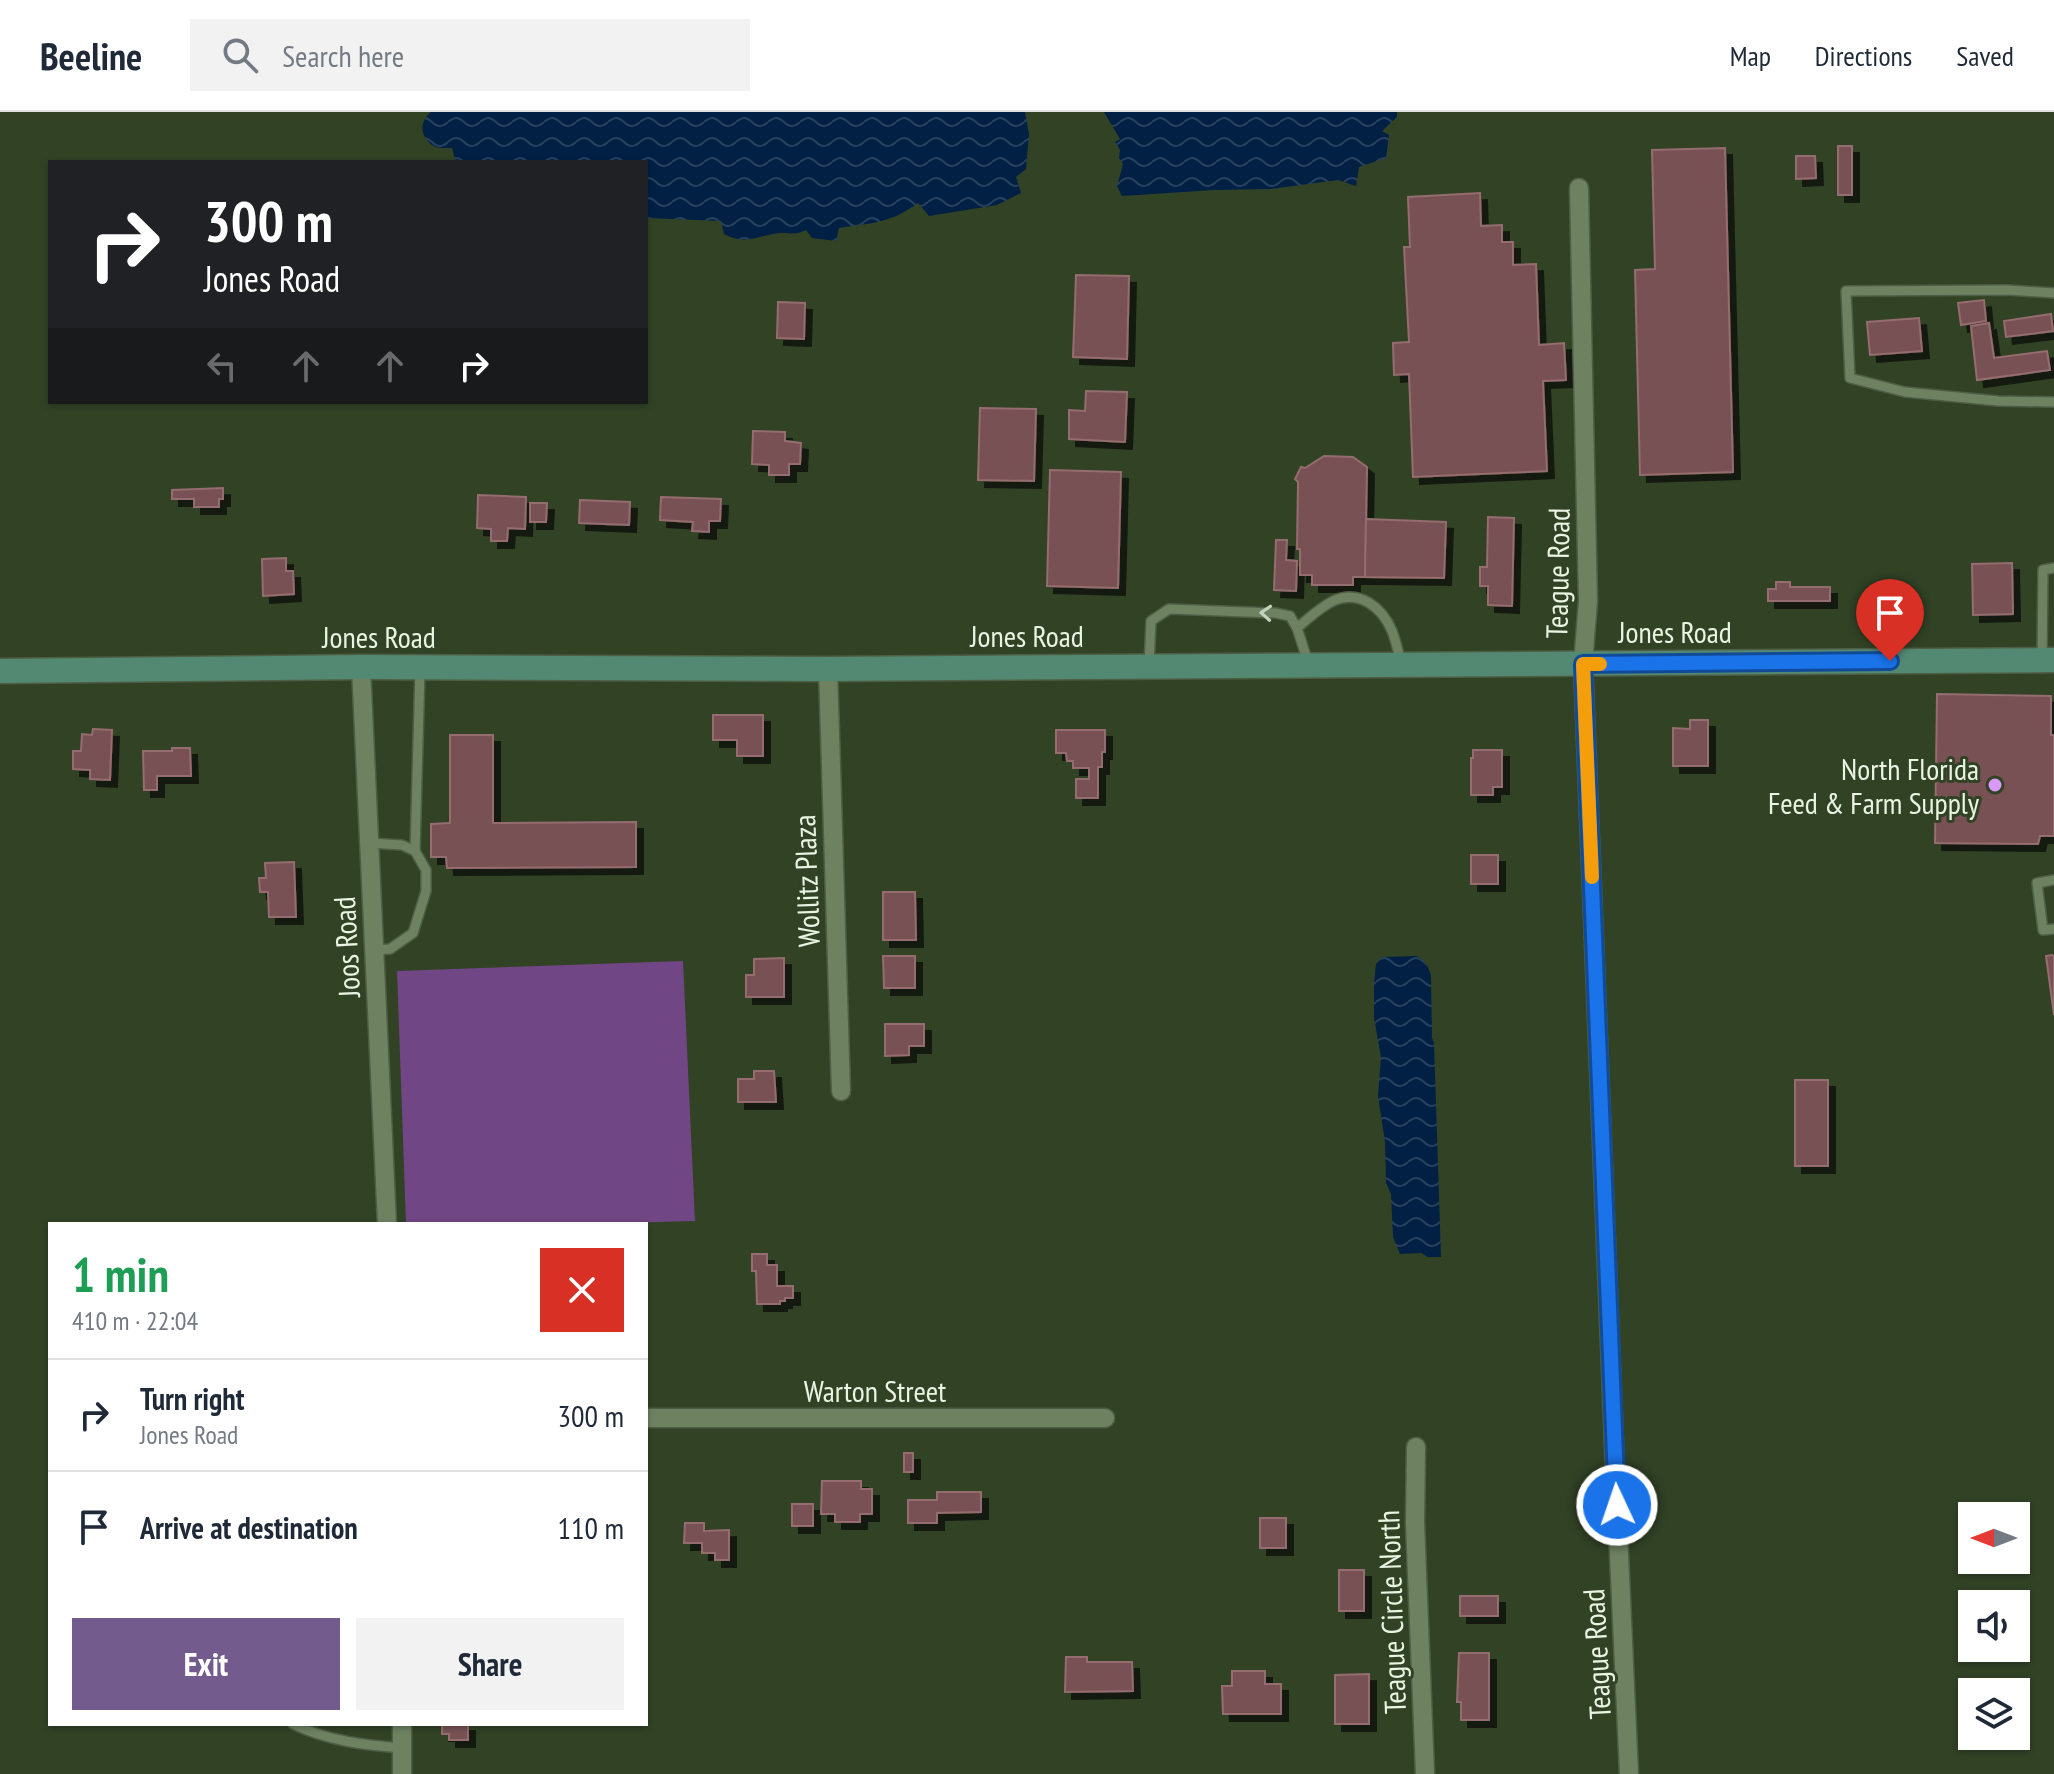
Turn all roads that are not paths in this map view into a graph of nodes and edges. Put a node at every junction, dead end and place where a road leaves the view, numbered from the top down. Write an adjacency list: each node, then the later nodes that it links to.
1 (1579, 188): 9 (street, Teague Road)
2 (2054, 293): 3 (lane)
3 (2054, 402)
4 (2054, 568): 6 (lane)
5 (1297, 628): 10 (lane); 11 (lane); 12 (lane, one-way to 12)
6 (2042, 629): 7 (lane); 8 (lane)
7 (2054, 630)
8 (2048, 660): 9 (street, Jones Road)
9 (1583, 664): 11 (street, Jones Road); 32 (street, Teague Road)
10 (1309, 665): 11 (street, Jones Road); 12 (street, Jones Road)
11 (1402, 665)
12 (1149, 666): 15 (street, Jones Road)
13 (361, 667): 14 (street, Jones Road); 16 (street, Jones Road); 17 (street, Joos Road)
14 (420, 668): 15 (street, Jones Road); 18 (lane)
15 (828, 669): 22 (street, Wollitz Plaza)
16 (0, 671)
17 (369, 843): 18 (lane); 21 (street, Joos Road)
18 (415, 851): 21 (lane)
19 (2054, 880): 20 (lane)
20 (2054, 929)
21 (374, 950): 23 (street, Joos Road)
22 (841, 1091)
23 (387, 1222)
24 (648, 1418): 25 (street, Warton Street)
25 (1105, 1418)
26 (1416, 1447): 31 (street, Teague Circle North)
27 (297, 1726): 29 (lane)
28 (402, 1726): 29 (street)
29 (402, 1748): 30 (street)
30 (402, 1774)
31 (1425, 1774)
32 (1629, 1774)

